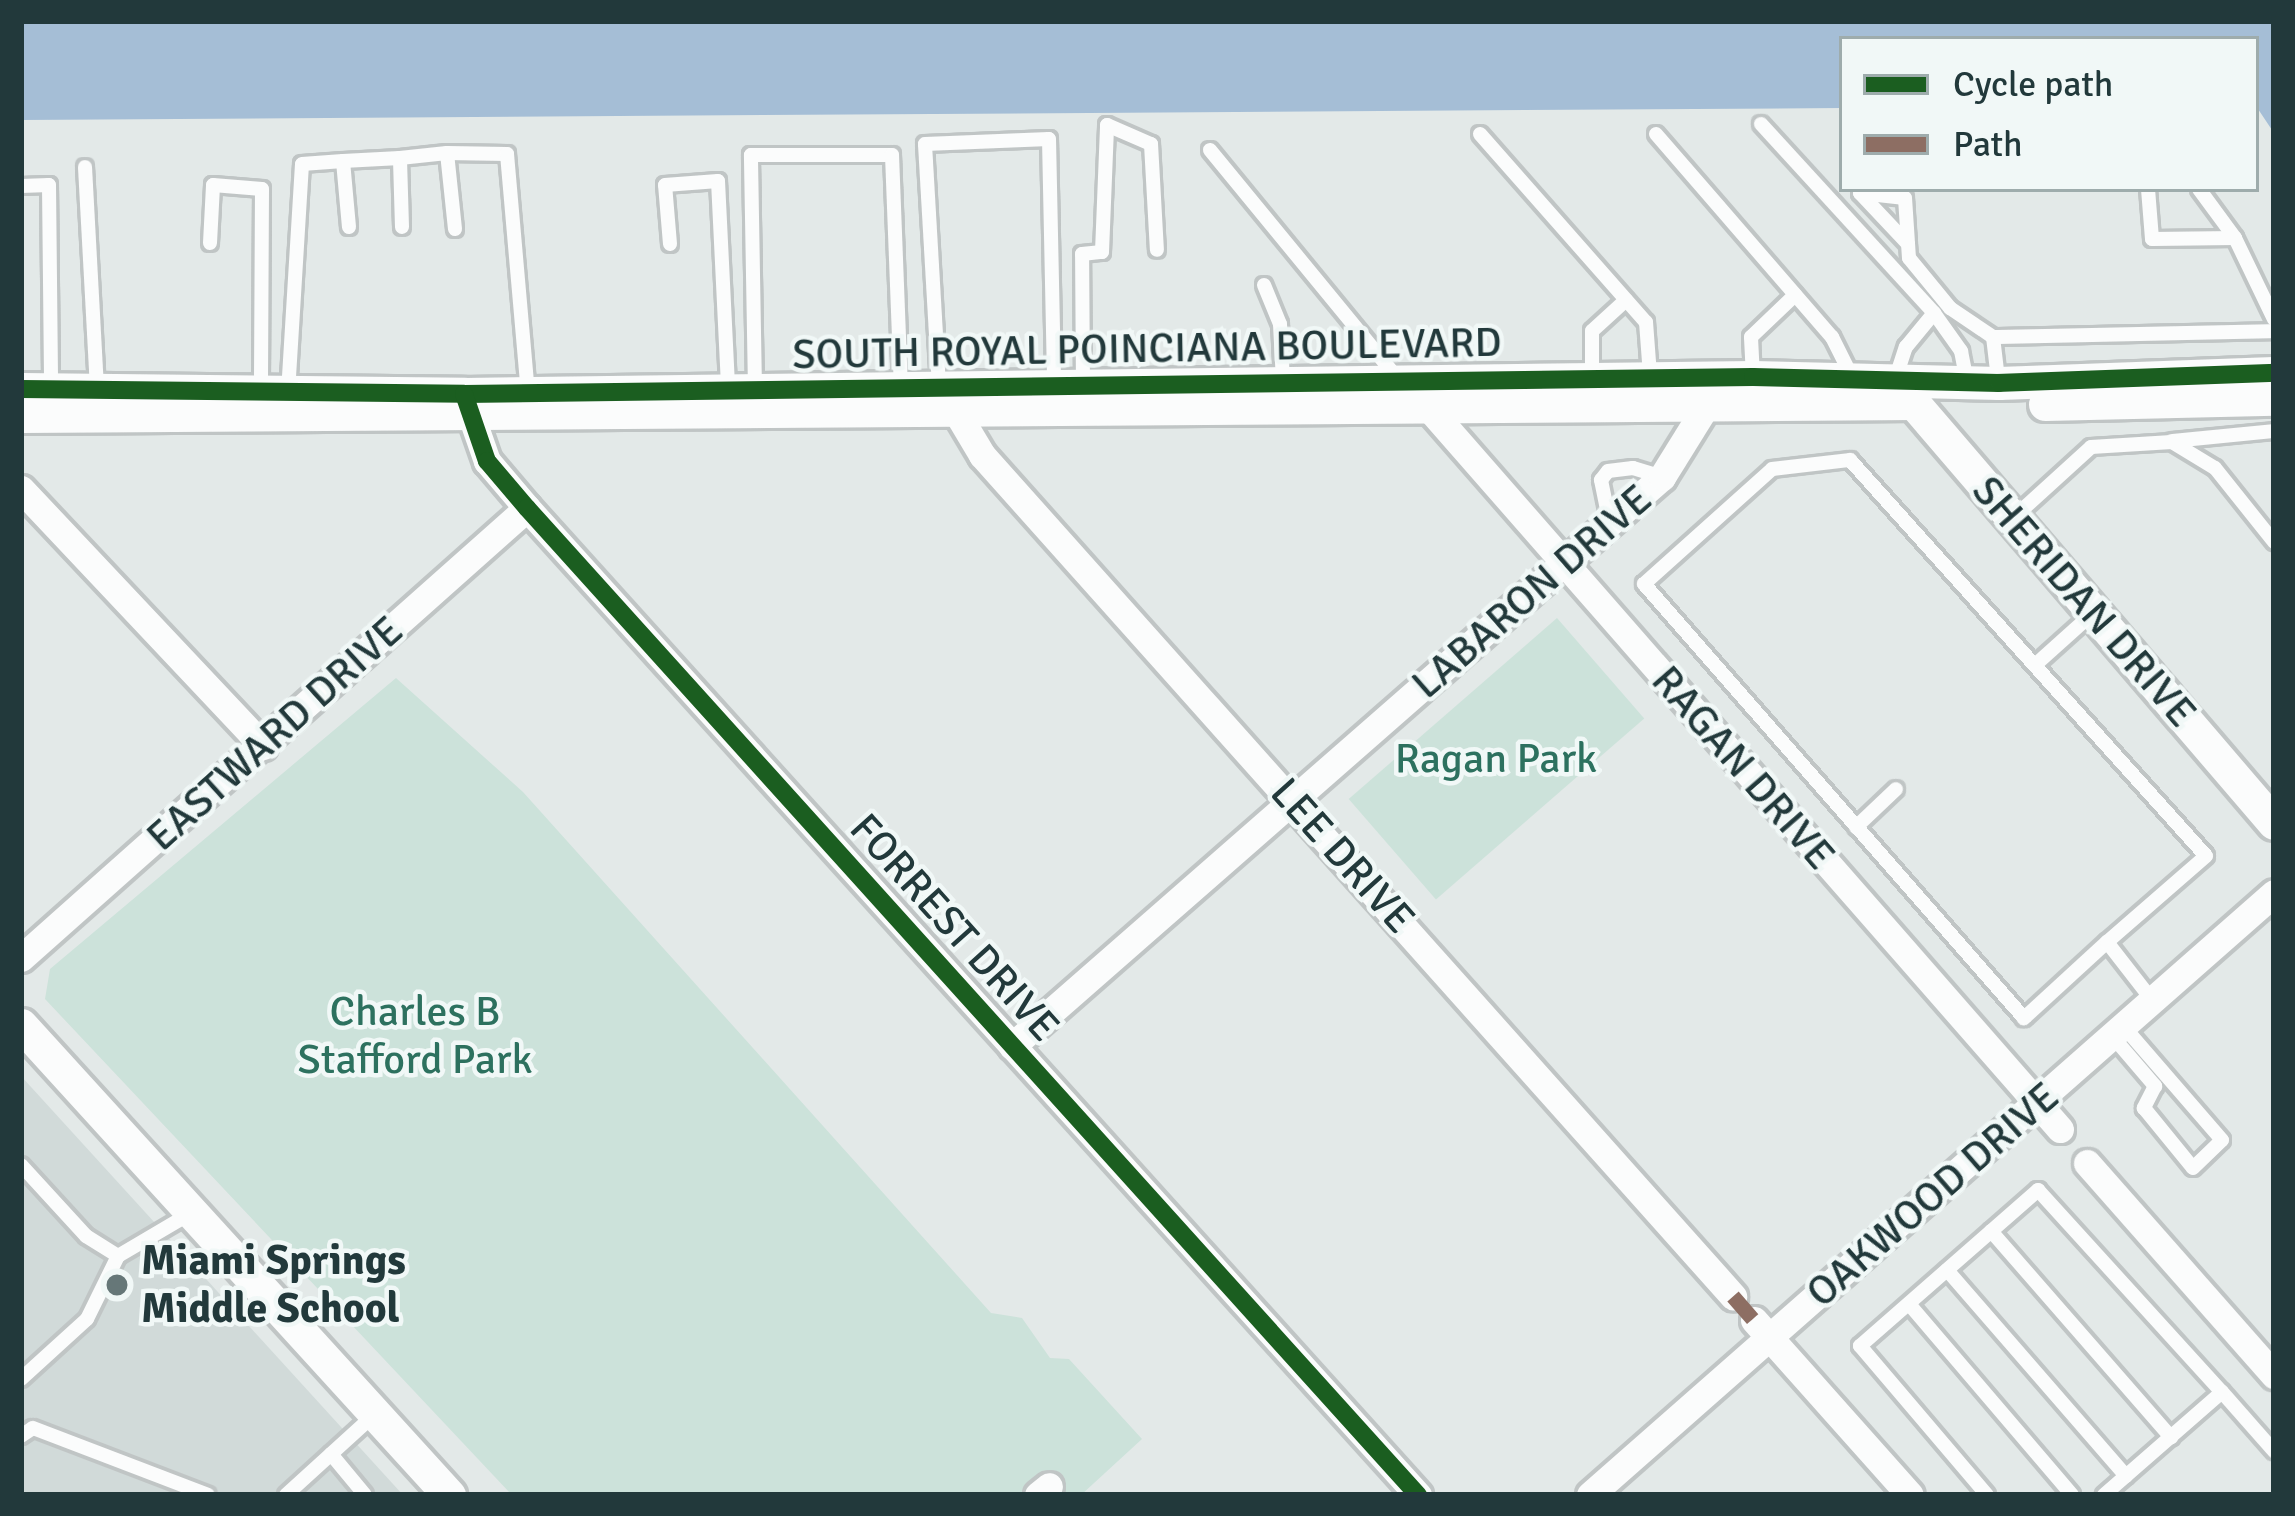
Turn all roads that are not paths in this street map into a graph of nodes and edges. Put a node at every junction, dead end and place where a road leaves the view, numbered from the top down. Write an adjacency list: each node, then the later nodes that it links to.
1 (1761, 124): 23 (lane)
2 (1480, 134): 22 (lane)
3 (1656, 134): 21 (lane)
4 (1210, 150): 33 (lane)
5 (447, 153): 6 (lane); 14 (lane); 42 (lane)
6 (400, 158): 7 (lane); 13 (lane)
7 (344, 161): 12 (lane); 41 (lane)
8 (85, 167): 39 (lane)
9 (21, 186): 37 (lane)
10 (2148, 192): 15 (lane)
11 (2201, 192): 15 (lane)
12 (349, 227)
13 (402, 227)
14 (454, 229)
15 (2235, 238): 24 (lane)
16 (210, 243): 41 (lane)
17 (670, 244): 38 (lane)
18 (1908, 244): 26 (lane)
19 (1157, 250): 36 (lane)
20 (1264, 285): 32 (lane)
21 (1796, 296): 28 (lane); 29 (lane)
22 (1626, 300): 30 (lane); 31 (lane)
23 (1934, 313): 34 (lane); 40 (lane)
24 (2274, 319)
25 (2274, 331): 26 (lane)
26 (1993, 337): 34 (lane)
27 (2274, 374): 34 (street, SOUTH ROYAL POINCIANA BOULEVARD)
28 (1753, 377): 29 (street, SOUTH ROYAL POINCIANA BOULEVARD); 31 (street, SOUTH ROYAL POINCIANA BOULEVARD)
29 (1853, 379): 40 (street, SOUTH ROYAL POINCIANA BOULEVARD)
30 (1592, 380): 31 (street, SOUTH ROYAL POINCIANA BOULEVARD); 33 (street, SOUTH ROYAL POINCIANA BOULEVARD)
31 (1651, 380)
32 (1283, 382): 33 (street, SOUTH ROYAL POINCIANA BOULEVARD); 36 (street, SOUTH ROYAL POINCIANA BOULEVARD)
33 (1400, 382)
34 (1983, 382): 40 (street, SOUTH ROYAL POINCIANA BOULEVARD)
35 (901, 387): 38 (street, SOUTH ROYAL POINCIANA BOULEVARD); 38 (lane); 44 (street, SOUTH ROYAL POINCIANA BOULEVARD)
36 (1068, 387): 44 (street, SOUTH ROYAL POINCIANA BOULEVARD); 44 (lane)
37 (36, 389): 39 (street, SOUTH ROYAL POINCIANA BOULEVARD)
38 (741, 389): 42 (street, SOUTH ROYAL POINCIANA BOULEVARD)
39 (97, 390): 41 (street, SOUTH ROYAL POINCIANA BOULEVARD)
40 (1904, 392): 43 (street, SOUTH ROYAL POINCIANA BOULEVARD); 47 (street, SOUTH ROYAL POINCIANA BOULEVARD); 54 (street, SHERIDAN DRIVE)
41 (274, 393): 45 (street, SOUTH ROYAL POINCIANA BOULEVARD)
42 (529, 393): 45 (street, SOUTH ROYAL POINCIANA BOULEVARD)
43 (2274, 399)
44 (948, 400): 45 (street, SOUTH ROYAL POINCIANA BOULEVARD); 46 (street, SOUTH ROYAL POINCIANA BOULEVARD); 62 (street, LEE DRIVE)
45 (468, 406): 48 (street, SOUTH ROYAL POINCIANA BOULEVARD); 53 (street, FORREST DRIVE)
46 (1427, 406): 47 (street, SOUTH ROYAL POINCIANA BOULEVARD); 57 (street, RAGAN DRIVE)
47 (1706, 406): 51 (street, LABARON DRIVE)
48 (21, 416)
49 (2274, 431): 50 (lane)
50 (2172, 442): 54 (lane); 56 (lane)
51 (1662, 478): 55 (street, LABARON DRIVE); 55 (lane)
52 (21, 489): 60 (street)
53 (527, 508): 60 (street, EASTWARD DRIVE); 71 (street, FORREST DRIVE)
54 (2012, 519): 58 (street, SHERIDAN DRIVE)
55 (1610, 524): 57 (street, LABARON DRIVE)
56 (2274, 542)
57 (1564, 564): 62 (street, LABARON DRIVE); 72 (street, RAGAN DRIVE)
58 (2093, 613): 59 (lane); 63 (street, SHERIDAN DRIVE)
59 (2035, 665): 64 (lane); 66 (lane)
60 (262, 746): 67 (street, EASTWARD DRIVE)
61 (1896, 789): 64 (lane)
62 (1294, 802): 71 (street, LABARON DRIVE); 80 (street, LEE DRIVE)
63 (2274, 823)
64 (1856, 827): 66 (lane)
65 (2274, 893): 68 (street, OAKWOOD DRIVE)
66 (2107, 942): 68 (lane)
67 (21, 958)
68 (2153, 1001): 70 (street, OAKWOOD DRIVE)
69 (21, 1024): 76 (street)
70 (2119, 1032): 70 (lane); 72 (street, OAKWOOD DRIVE)
71 (1012, 1046): 97 (street, FORREST DRIVE)
72 (2038, 1105): 73 (street, RAGAN DRIVE); 82 (street, OAKWOOD DRIVE)
73 (2060, 1130)
74 (2087, 1163): 83 (street)
75 (21, 1165): 78 (lane)
76 (191, 1213): 78 (lane); 86 (street)
77 (1991, 1232): 79 (lane); 85 (lane); 88 (lane)
78 (118, 1256): 84 (lane)
79 (1947, 1270): 81 (lane); 91 (lane)
80 (1733, 1296)
81 (1909, 1304): 99 (lane); 100 (lane)
82 (1762, 1329): 92 (street); 98 (street, OAKWOOD DRIVE)
83 (2274, 1375)
84 (21, 1379)
85 (2222, 1392): 88 (lane); 89 (lane)
86 (375, 1414): 90 (lane); 96 (street)
87 (21, 1436): 93 (lane)
88 (2171, 1437): 91 (lane)
89 (2274, 1451)
90 (331, 1454): 94 (lane); 95 (lane)
91 (2126, 1476): 101 (lane)
92 (1907, 1494)
93 (208, 1495)
94 (286, 1495)
95 (365, 1495)
96 (448, 1495)
97 (1418, 1495)
98 (1589, 1495)
99 (1987, 1495)
100 (2072, 1495)
101 (2104, 1495)

